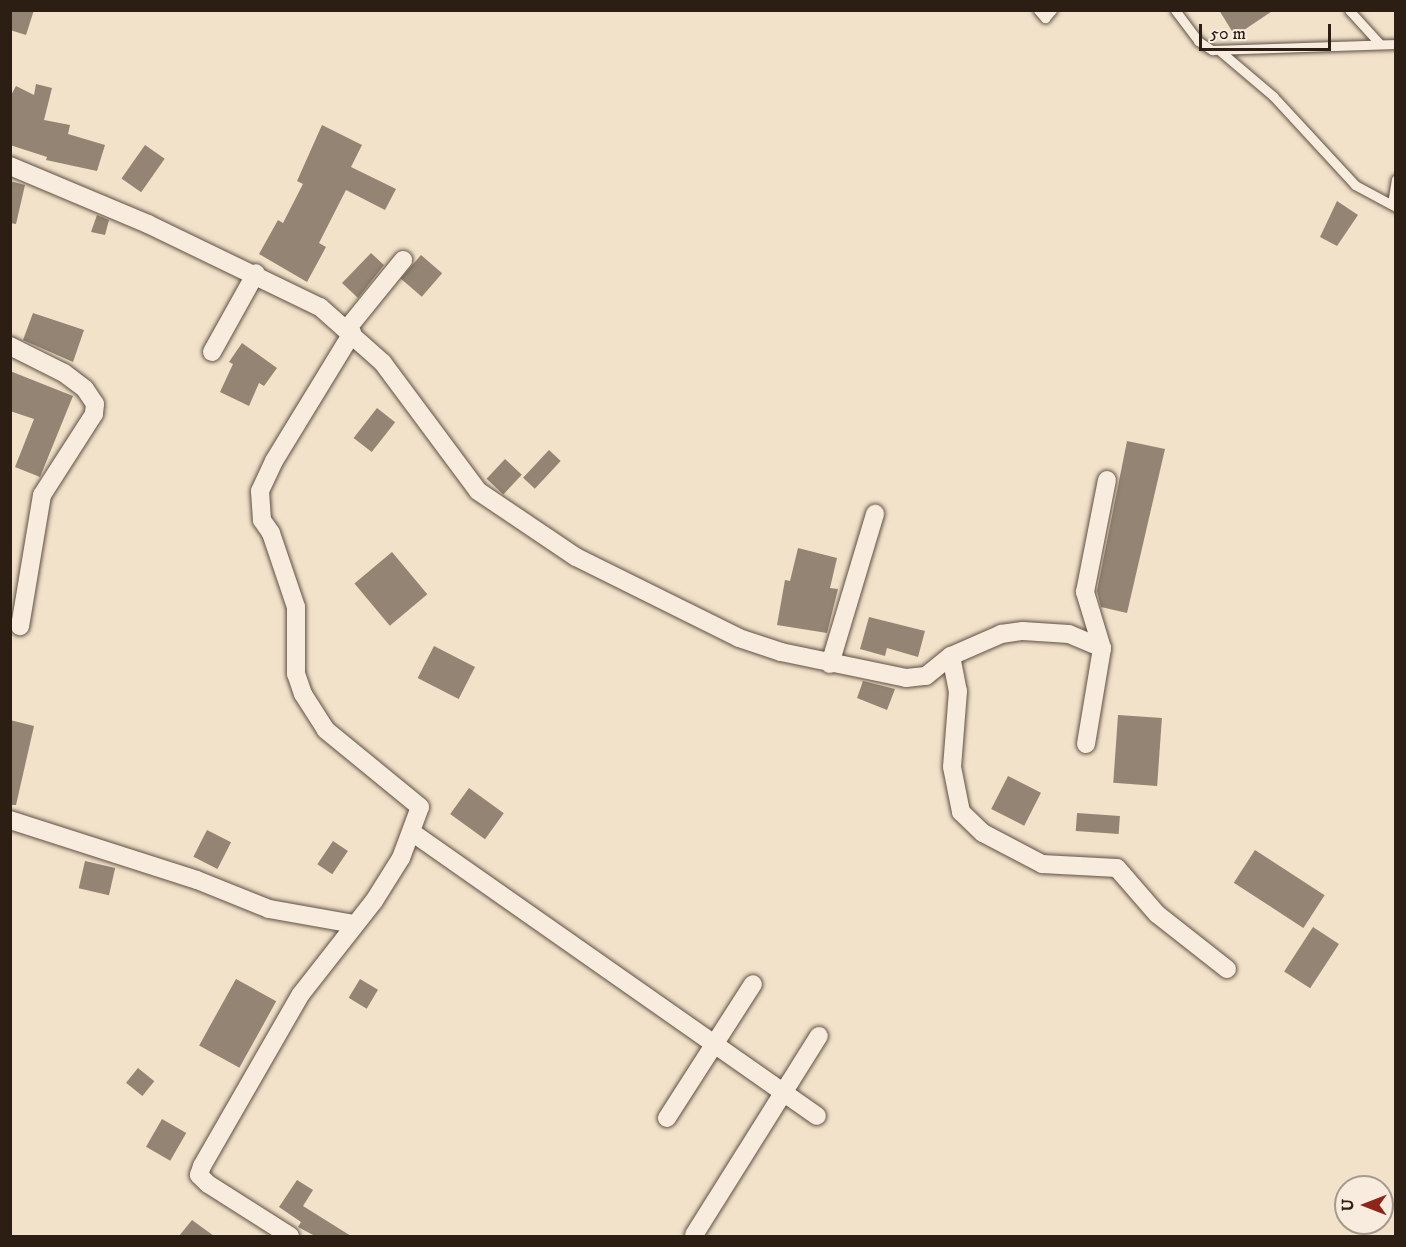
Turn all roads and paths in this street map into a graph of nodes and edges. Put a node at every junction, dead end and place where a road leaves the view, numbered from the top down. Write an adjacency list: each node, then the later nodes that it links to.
1 (1038, 10): 2 (lane)
2 (1052, 10)
3 (1175, 10): 7 (lane)
4 (1349, 10): 5 (lane)
5 (1380, 44): 6 (lane); 7 (lane)
6 (1395, 44)
7 (1220, 51): 10 (lane)
8 (10, 166): 12 (street)
9 (1395, 179): 10 (lane)
10 (1394, 206)
11 (403, 260): 13 (street)
12 (256, 273): 13 (street); 15 (street)
13 (349, 331): 21 (street); 24 (street)
14 (10, 346): 18 (street)
15 (212, 352)
16 (1107, 480): 19 (street)
17 (874, 514): 21 (street)
18 (20, 626)
19 (1102, 648): 20 (street); 22 (street)
20 (951, 656): 21 (street); 26 (street)
21 (830, 664)
22 (1086, 744)
23 (10, 820): 25 (street)
24 (413, 833): 25 (street); 29 (street)
25 (353, 924): 34 (street)
26 (1227, 969)
27 (753, 984): 29 (street)
28 (819, 1036): 30 (street)
29 (714, 1044): 30 (street); 32 (street)
30 (783, 1093): 31 (street); 33 (street)
31 (817, 1116)
32 (667, 1118)
33 (694, 1235)
34 (290, 1236)

